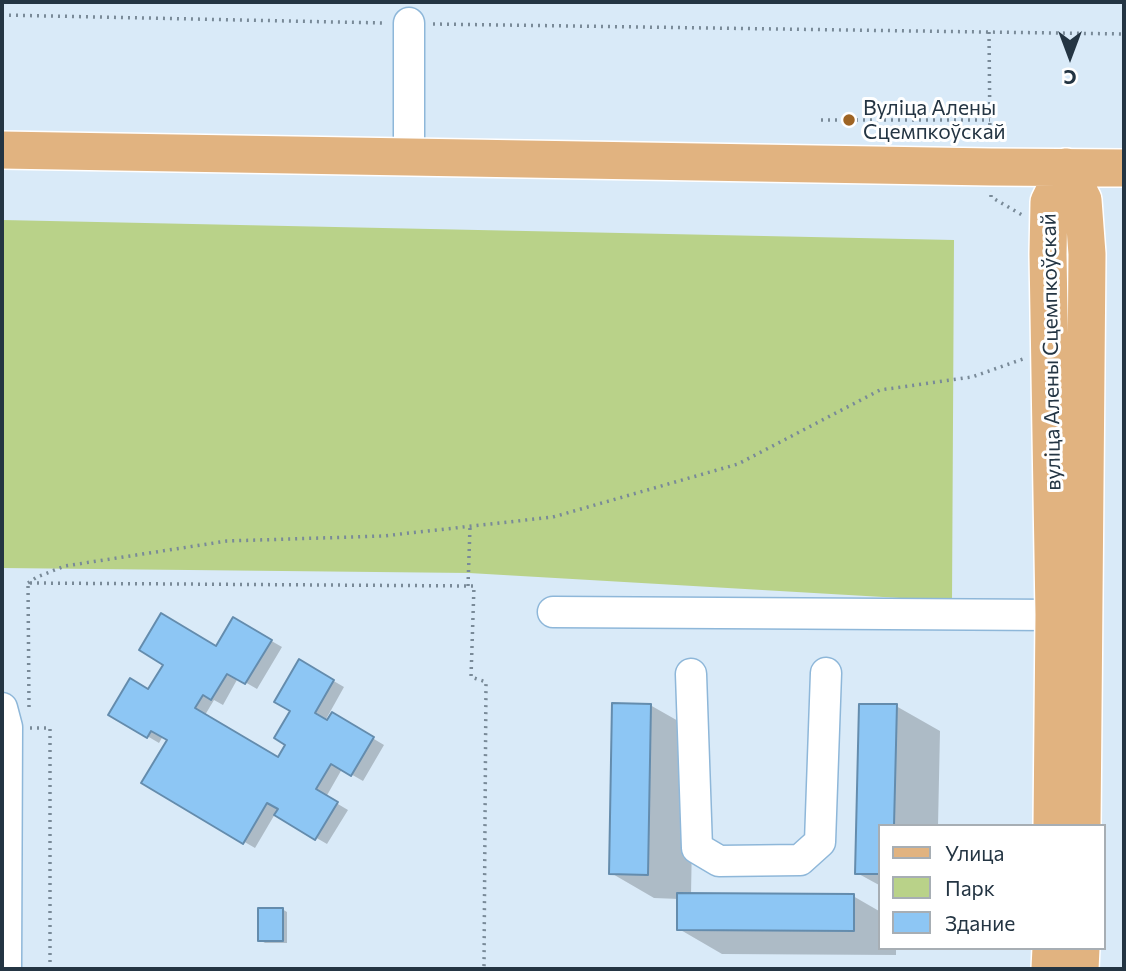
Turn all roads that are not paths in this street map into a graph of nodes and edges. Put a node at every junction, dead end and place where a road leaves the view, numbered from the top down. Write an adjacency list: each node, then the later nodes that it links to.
1 (409, 23): 3 (lane)
2 (2, 150): 3 (main road)
3 (409, 156): 4 (main road)
4 (1066, 167): 5 (main road); 7 (main road, вуліца Алены Сцемпкоўскай); 12 (main road, вуліца Алены Сцемпкоўскай)
5 (1124, 168)
6 (553, 612): 7 (lane)
7 (1054, 615): 11 (main road, вуліца Алены Сцемпкоўскай)
8 (826, 673): 9 (lane)
9 (691, 674)
10 (15, 712): 15 (lane)
11 (1052, 824)
12 (1082, 824)
13 (1051, 950): 16 (main road)
14 (1081, 950): 17 (main road)
15 (6, 969)
16 (1050, 969)
17 (1080, 969)

